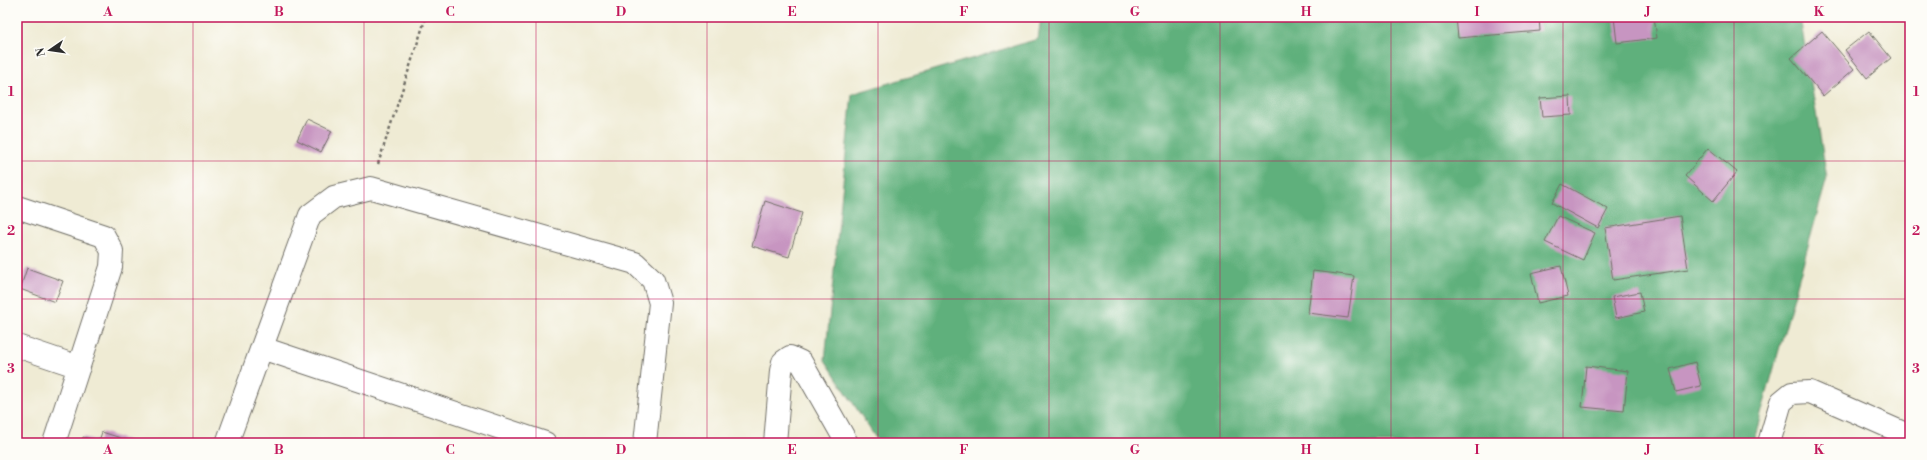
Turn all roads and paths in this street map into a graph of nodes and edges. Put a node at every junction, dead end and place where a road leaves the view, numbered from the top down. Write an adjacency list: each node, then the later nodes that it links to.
1 (426, 17): 2 (path)
2 (371, 188): 5 (street); 12 (street)
3 (17, 207): 6 (street)
4 (17, 346): 6 (street)
5 (262, 348): 10 (street); 11 (street)
6 (79, 367): 9 (street)
7 (1884, 435): 8 (street); 15 (street)
8 (1910, 436)
9 (54, 443)
10 (227, 443)
11 (545, 443)
12 (645, 443)
13 (776, 443): 14 (street)
14 (847, 443)
15 (1769, 443)

